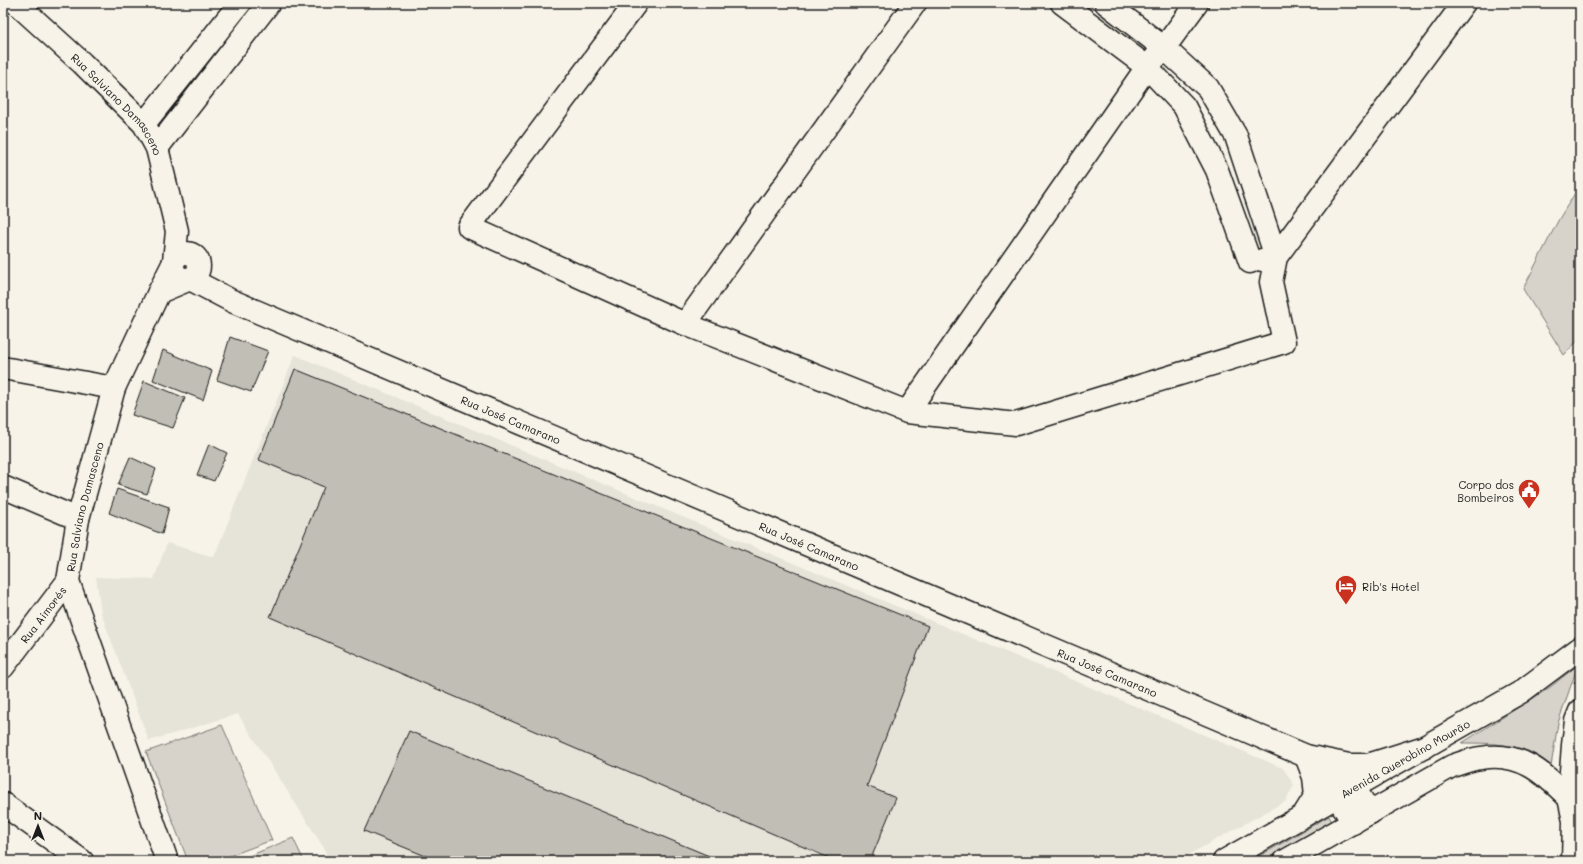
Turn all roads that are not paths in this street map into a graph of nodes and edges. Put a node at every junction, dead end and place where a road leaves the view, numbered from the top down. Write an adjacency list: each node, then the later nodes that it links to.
1 (16, 3): 12 (street, Rua Salviano Damasceno)
2 (240, 3): 12 (street)
3 (269, 3): 13 (street)
4 (636, 3): 21 (street)
5 (915, 3): 21 (street)
6 (1062, 3): 11 (street)
7 (1106, 3): 10 (street)
8 (1197, 3): 10 (street)
9 (1464, 3): 15 (street)
10 (1164, 48): 11 (street); 15 (street)
11 (1147, 67): 16 (street); 24 (street)
12 (144, 124): 13 (street, Rua Salviano Damasceno)
13 (157, 148): 14 (street, Rua Salviano Damasceno)
14 (177, 231): 17 (street); 18 (street)
15 (1276, 257): 16 (street); 19 (street)
16 (1250, 262): 19 (street)
17 (173, 263): 18 (street); 20 (street, Rua Salviano Damasceno)
18 (195, 268): 20 (street); 32 (street, Rua José Camarano)
19 (1271, 282): 24 (street)
20 (159, 292): 23 (street, Rua Salviano Damasceno)
21 (685, 324): 24 (street)
22 (3, 368): 23 (street)
23 (114, 388): 26 (street, Rua Salviano Damasceno)
24 (907, 412)
25 (3, 487): 26 (street)
26 (78, 519): 27 (street, Rua Salviano Damasceno)
27 (68, 581): 29 (street, Rua Aimorés); 39 (street, Rua Salviano Damasceno)
28 (1580, 648): 31 (street, Avenida Querobino Mourão)
29 (3, 667)
30 (1580, 711): 34 (street)
31 (1425, 747): 32 (street); 33 (street, Avenida Querobino Mourão)
32 (1306, 756): 33 (street, Rua José Camarano); 36 (street)
33 (1346, 792): 36 (street, Avenida Querobino Mourão); 37 (street, Rua José Camarano)
34 (1569, 798): 37 (street); 42 (street)
35 (3, 804): 38 (street)
36 (1302, 816): 40 (street, Avenida Querobino Mourão)
37 (1362, 818): 41 (street)
38 (82, 861)
39 (167, 861)
40 (1224, 861)
41 (1285, 861)
42 (1573, 861)

